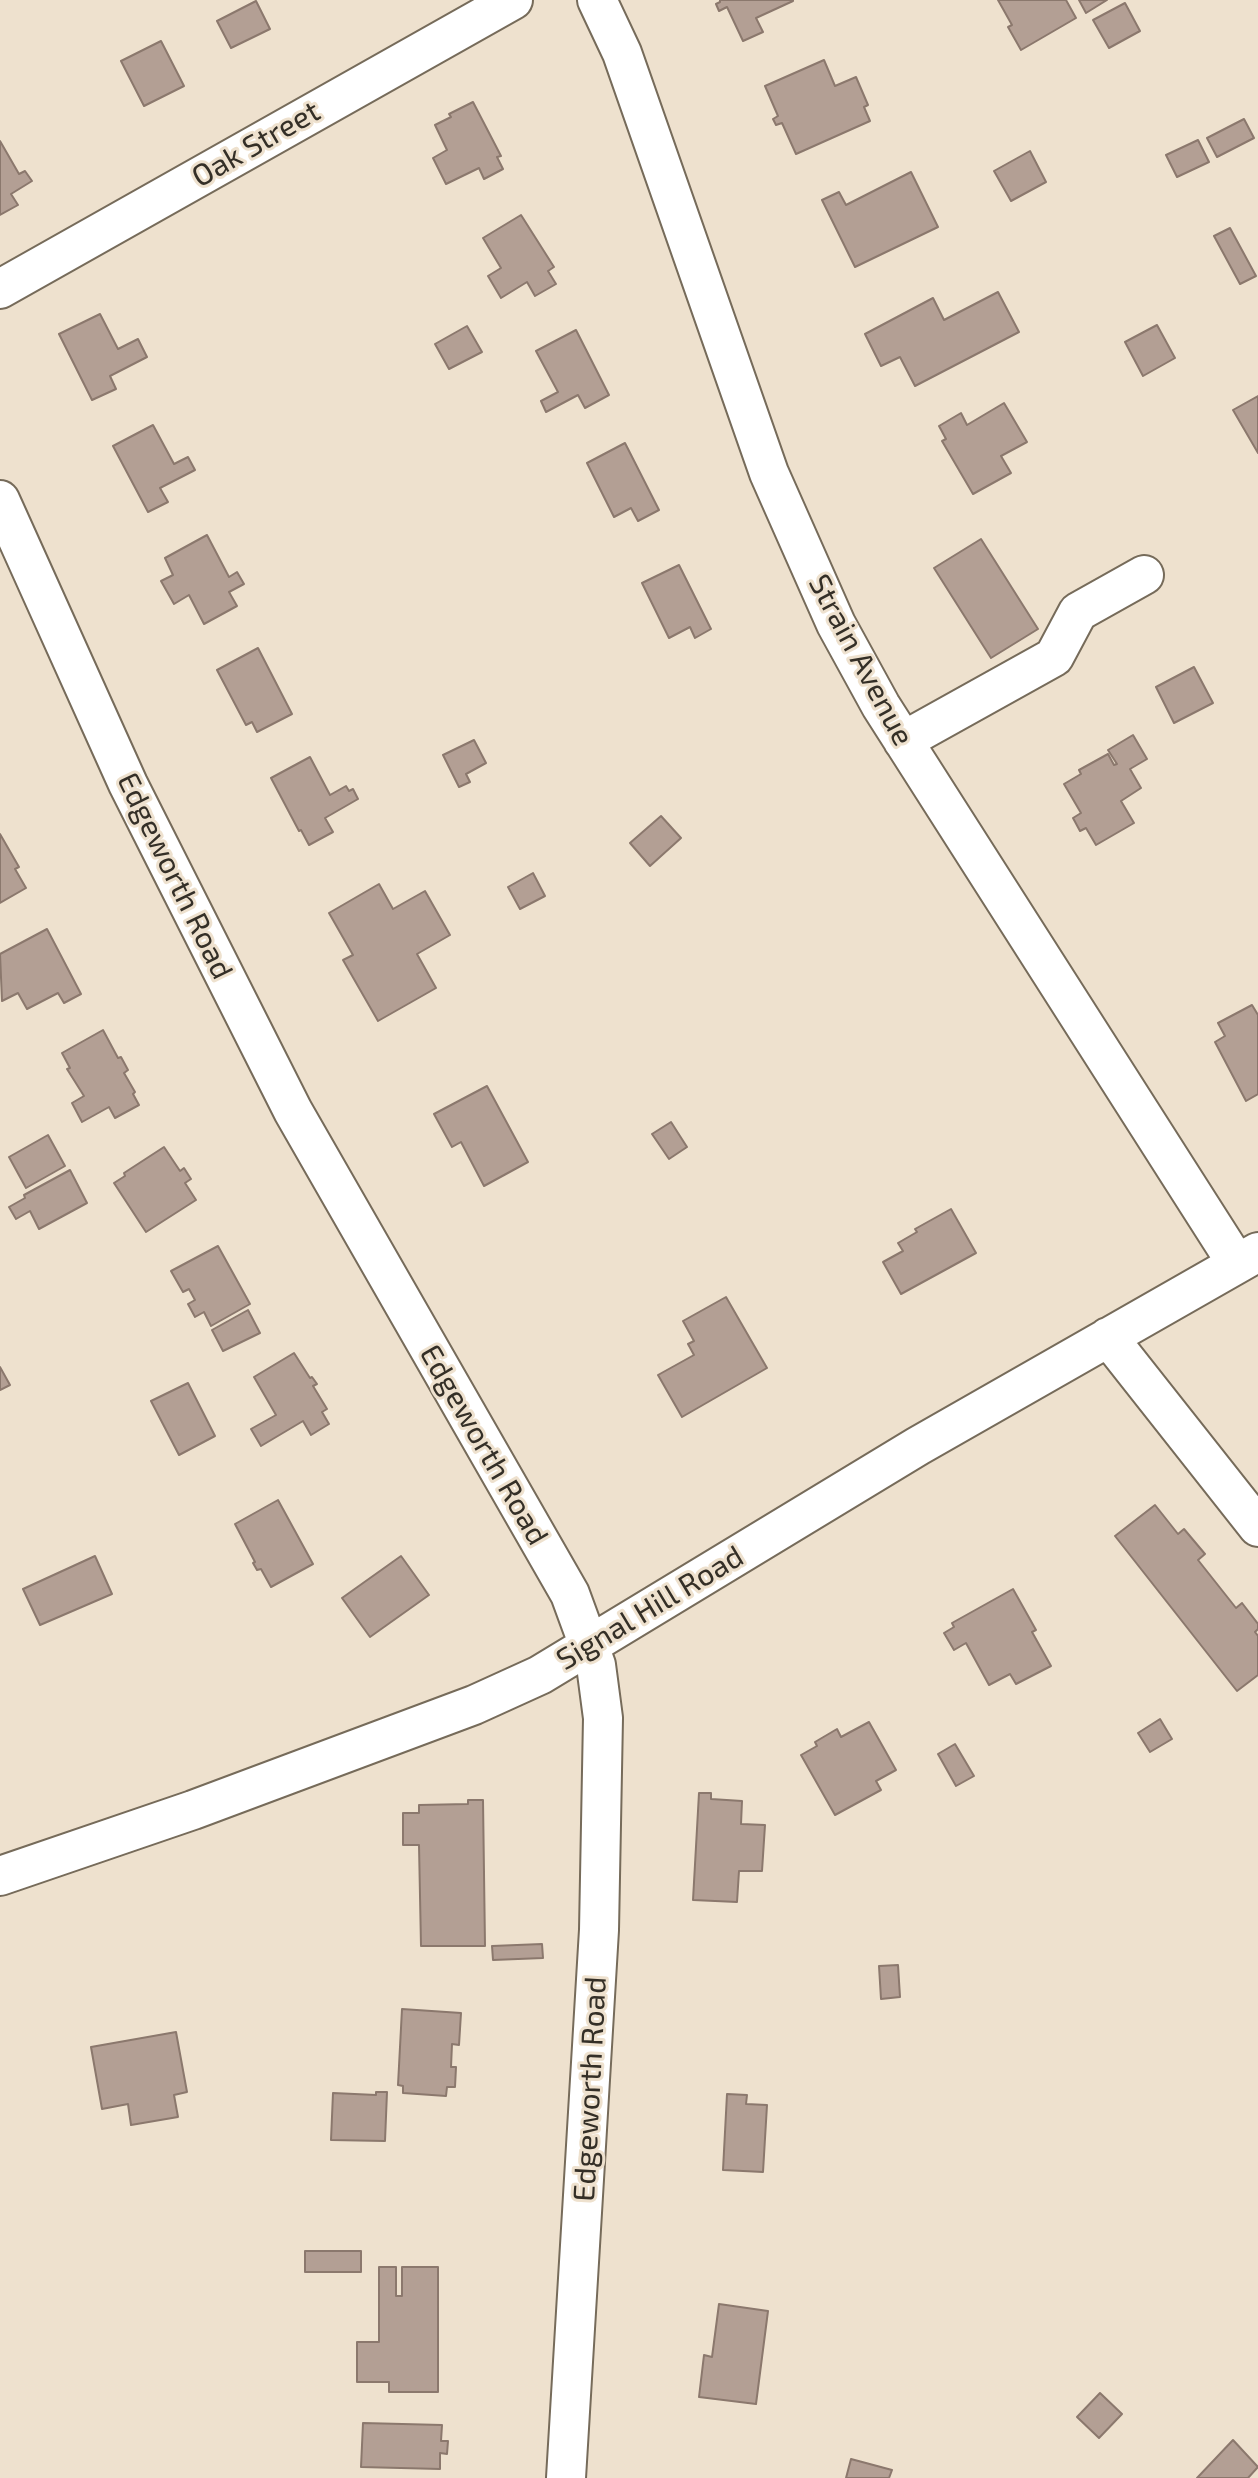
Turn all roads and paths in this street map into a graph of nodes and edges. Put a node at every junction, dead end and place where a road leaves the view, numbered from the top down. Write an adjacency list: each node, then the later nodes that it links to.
1 (513, 0): 3 (street, Oak Street)
2 (597, 0): 6 (street, Strain Avenue)
3 (0, 289)
4 (0, 500): 10 (street, Edgeworth Road)
5 (1144, 575): 6 (street)
6 (903, 741): 7 (street, Strain Avenue)
7 (1248, 1258): 8 (street, Signal Hill Road)
8 (1108, 1337): 9 (street); 10 (street, Signal Hill Road)
9 (1258, 1527)
10 (590, 1645): 11 (street, Signal Hill Road); 12 (street, Edgeworth Road)
11 (0, 1876)
12 (566, 2478)

